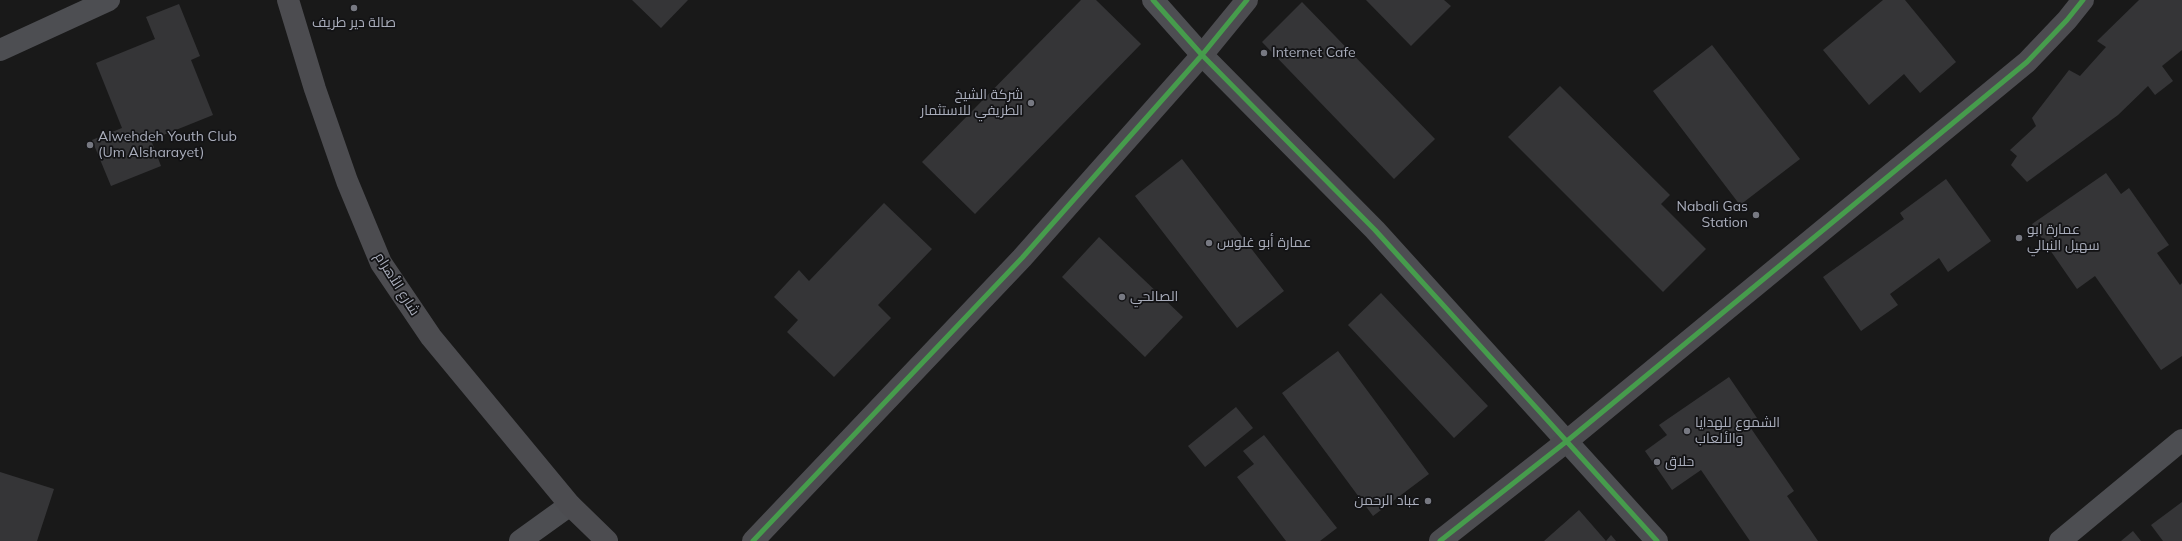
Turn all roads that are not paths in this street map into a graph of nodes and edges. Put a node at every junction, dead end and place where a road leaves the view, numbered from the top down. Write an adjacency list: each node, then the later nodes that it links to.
1 (109, 0): 6 (street)
2 (288, 0): 10 (street, شارع الأهرام)
3 (1152, 0): 7 (street)
4 (1247, 0): 7 (street)
5 (2083, 0): 9 (street)
6 (0, 50)
7 (1202, 55): 9 (street); 13 (street)
8 (2182, 440): 16 (street)
9 (1567, 442): 14 (street); 15 (street)
10 (570, 505): 11 (street); 12 (street, شارع الأهرام)
11 (520, 541)
12 (607, 541)
13 (753, 541)
14 (1440, 541)
15 (1657, 541)
16 (2060, 541)

